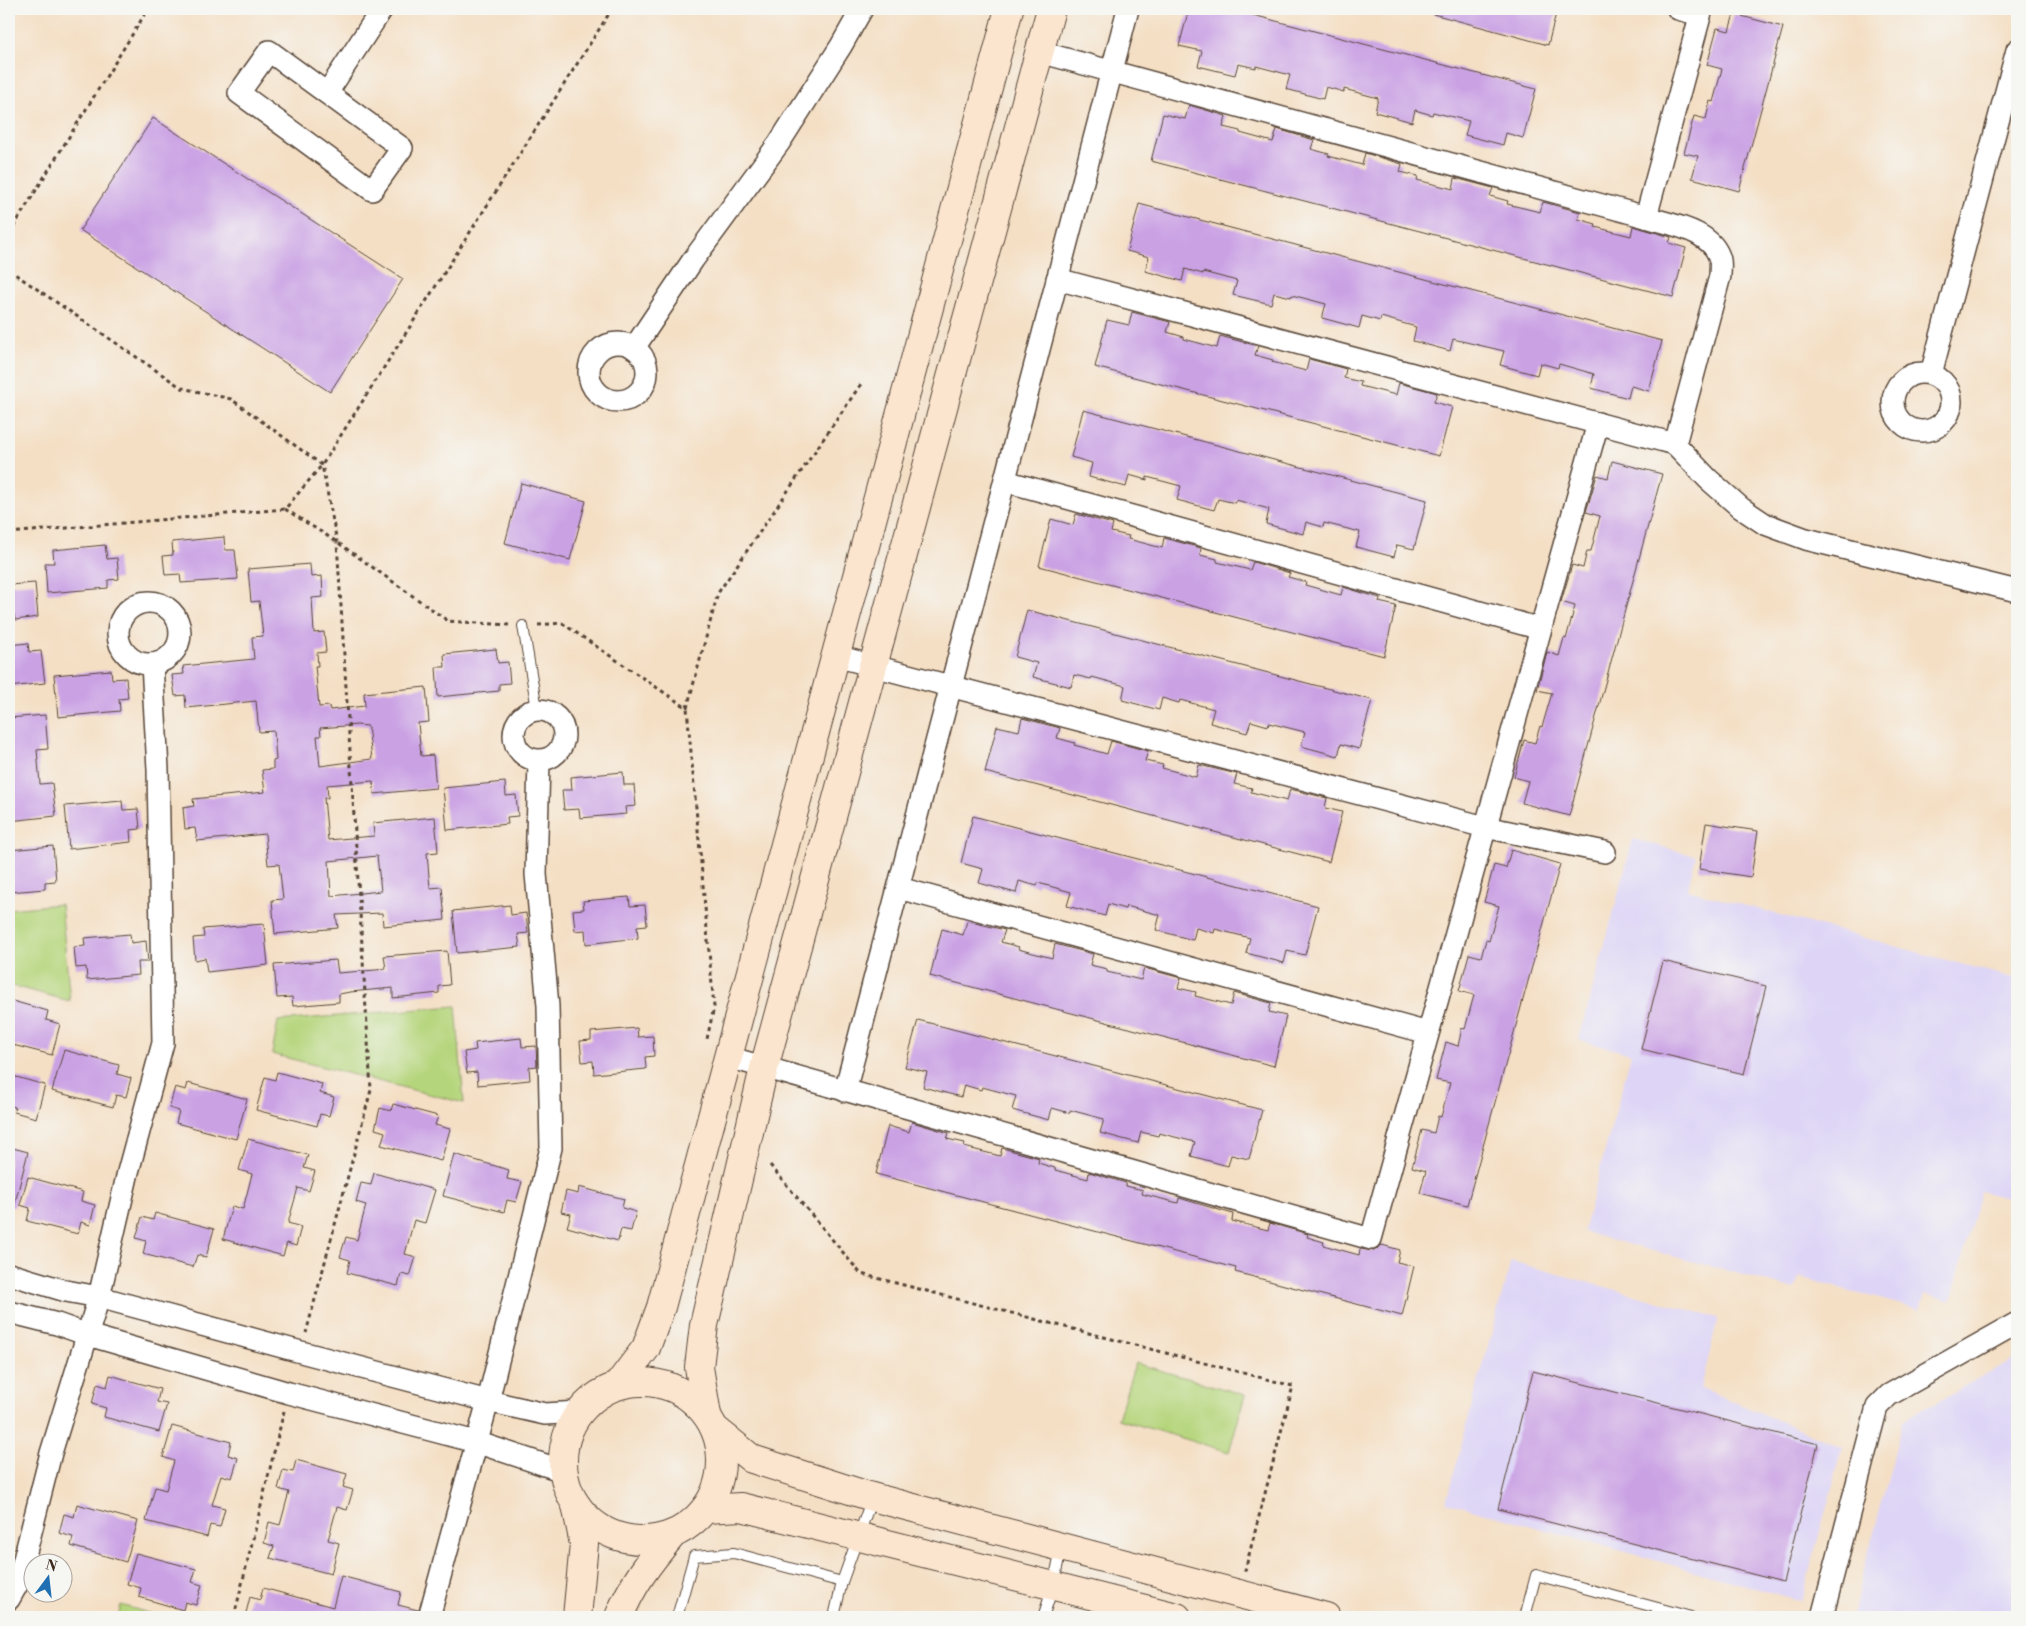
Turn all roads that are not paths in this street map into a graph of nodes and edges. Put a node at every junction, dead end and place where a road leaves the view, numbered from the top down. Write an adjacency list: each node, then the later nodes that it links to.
1 (382, 9): 11 (street)
2 (862, 9): 14 (street)
3 (1009, 9): 22 (street)
4 (1051, 9): 9 (street)
5 (1128, 9): 10 (street)
6 (1678, 9): 7 (street)
7 (1701, 12): 12 (street)
8 (2017, 50): 15 (street)
9 (1040, 52): 10 (street); 24 (street)
10 (1112, 72): 12 (street); 13 (street)
11 (327, 93): 11 (street)
12 (1646, 217): 17 (street)
13 (1057, 280): 16 (street); 18 (street)
14 (634, 348)
15 (1931, 374)
16 (1598, 423): 17 (street); 21 (street)
17 (1675, 444): 19 (street)
18 (1005, 481): 21 (street); 25 (street)
19 (2017, 591)
20 (523, 626): 26 (lane)
21 (1541, 629): 28 (street)
22 (836, 656): 24 (street); 32 (street)
23 (152, 664): 36 (street)
24 (873, 666): 25 (street); 33 (street)
25 (951, 687): 28 (street); 30 (street)
26 (537, 710): 27 (street); 27 (street)
27 (539, 761): 41 (street)
28 (1486, 827): 29 (street); 31 (street)
29 (1605, 852)
30 (898, 888): 31 (street); 34 (street)
31 (1428, 1033): 34 (street)
32 (717, 1052): 33 (street); 40 (street)
33 (764, 1068): 34 (street); 43 (street)
34 (845, 1091)
35 (9, 1274): 36 (street)
36 (99, 1298): 39 (street); 41 (street)
37 (9, 1312): 39 (street)
38 (2017, 1323): 65 (street)
39 (88, 1335): 44 (street); 54 (street)
40 (618, 1385): 42 (street); 43 (street)
41 (488, 1400): 42 (street); 44 (street)
42 (579, 1412): 45 (street)
43 (711, 1422): 46 (street); 48 (street)
44 (476, 1442): 45 (street); 55 (street)
45 (563, 1471): 47 (street)
46 (872, 1497): 50 (lane); 51 (street)
47 (576, 1505): 49 (street); 56 (street)
48 (706, 1509): 49 (street); 50 (street)
49 (673, 1534): 57 (street)
50 (858, 1538): 52 (lane); 53 (street)
51 (1061, 1546): 53 (lane); 62 (street)
52 (842, 1582): 58 (lane); 59 (lane)
53 (1053, 1586): 60 (lane); 61 (street)
54 (9, 1599)
55 (429, 1617)
56 (577, 1617)
57 (619, 1617)
58 (677, 1617)
59 (834, 1617)
60 (1043, 1617)
61 (1178, 1617)
62 (1326, 1617)
63 (1525, 1617): 64 (lane)
64 (1691, 1617)
65 (1822, 1617)

